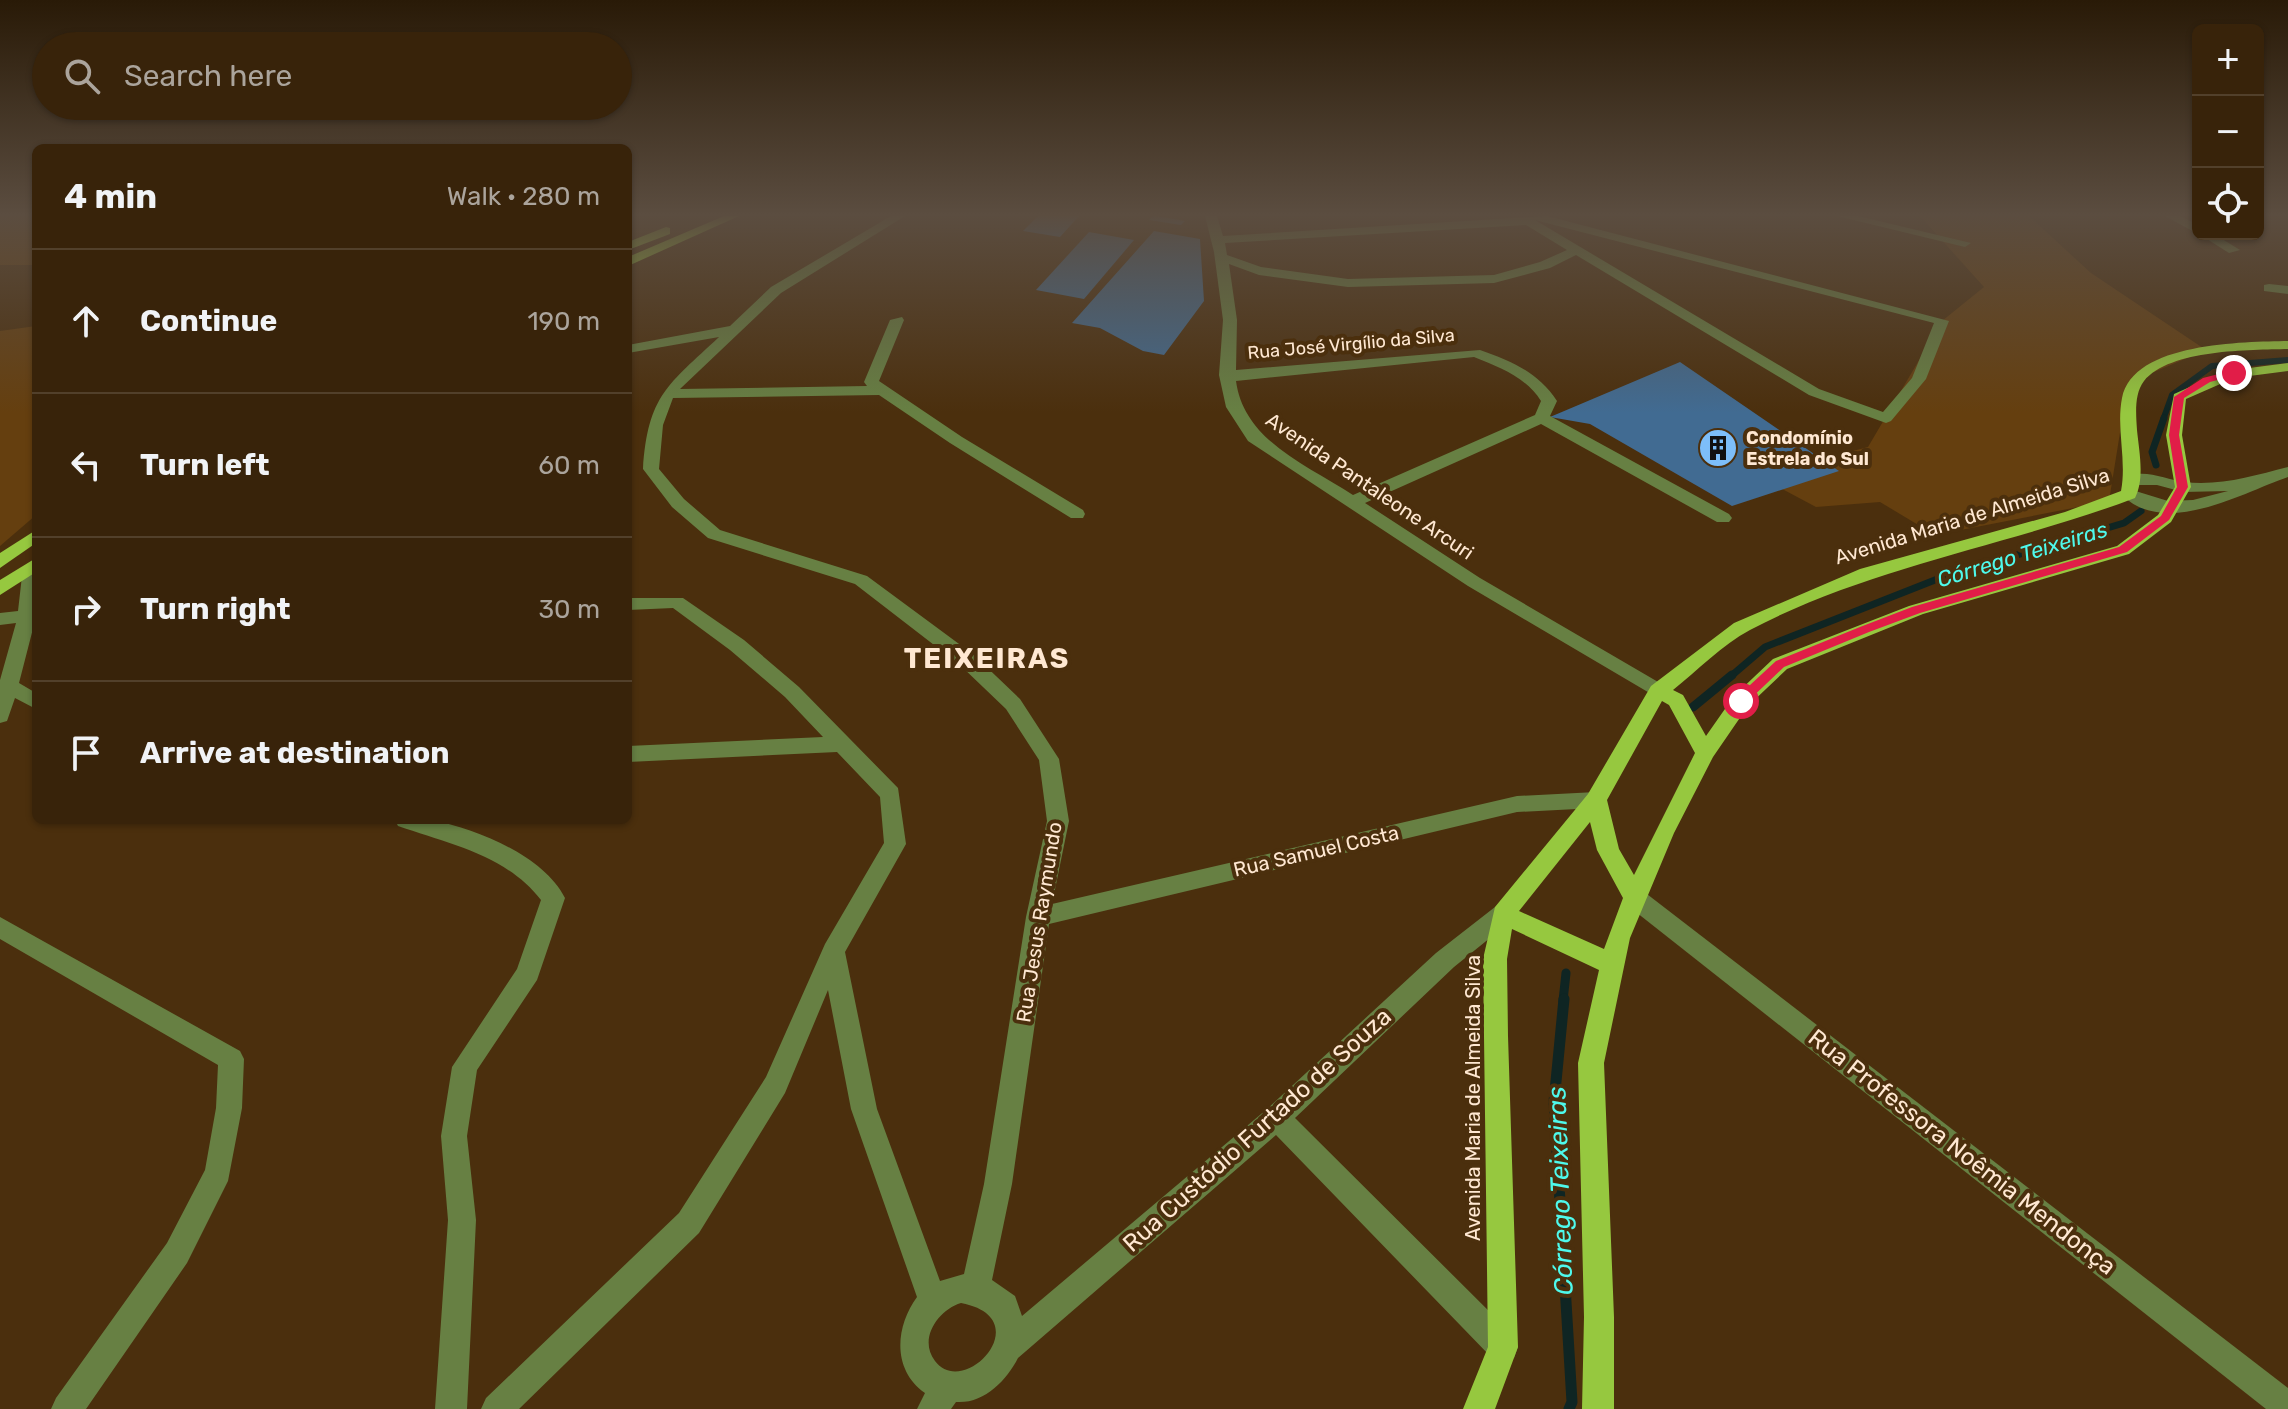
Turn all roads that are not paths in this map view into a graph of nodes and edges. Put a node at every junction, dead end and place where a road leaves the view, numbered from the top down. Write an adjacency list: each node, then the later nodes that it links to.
1 (790, 282): 10 (street, Rua Jesus Raymundo)
2 (1224, 282): 14 (street, Avenida Pantaleone Arcuri)
3 (1339, 282): 4 (street)
4 (1394, 282)
5 (1633, 282): 6 (street)
6 (1787, 282)
7 (2269, 288): 8 (street)
8 (2288, 290)
9 (897, 320): 15 (street)
10 (732, 330): 12 (street); 16 (street, Rua Jesus Raymundo)
11 (2288, 345): 20 (main road)
12 (632, 348)
13 (2288, 367): 21 (main road)
14 (1226, 375): 17 (street, Rua José Virgílio da Silva); 22 (street, Avenida Pantaleone Arcuri)
15 (883, 390): 16 (street); 24 (street)
16 (668, 394): 45 (street, Rua Jesus Raymundo)
17 (1542, 418): 22 (street); 25 (street)
18 (2288, 472): 19 (street)
19 (2244, 486): 21 (street); 23 (street)
20 (2131, 487): 21 (street); 23 (street); 35 (main road, Avenida Maria de Almeida Silva)
21 (2183, 487): 23 (main road)
22 (1351, 502): 35 (street, Avenida Pantaleone Arcuri)
23 (2172, 509): 39 (main road)
24 (1077, 514)
25 (1723, 518)
26 (32, 538): 27 (main road)
27 (0, 562)
28 (32, 566): 30 (main road)
29 (32, 580): 32 (street)
30 (0, 589)
31 (632, 604): 38 (street)
32 (27, 616): 33 (street); 34 (street)
33 (0, 619)
34 (9, 686): 36 (street); 37 (street)
35 (1658, 691): 39 (main road); 41 (main road, Avenida Maria de Almeida Silva)
36 (32, 700)
37 (0, 716)
38 (841, 744): 40 (street); 47 (street)
39 (1705, 753): 43 (main road)
40 (632, 754)
41 (1596, 800): 43 (main road); 44 (main road, Avenida Maria de Almeida Silva); 45 (street, Rua Samuel Costa)
42 (418, 824): 57 (street)
43 (1635, 898): 48 (main road); 55 (street, Rua Professora Noêmia Mendonça)
44 (1503, 914): 48 (main road); 49 (street, Rua Custódio Furtado de Souza); 53 (main road, Avenida Maria de Almeida Silva)
45 (1038, 917): 50 (street, Rua Jesus Raymundo)
46 (0, 927): 56 (street)
47 (833, 951): 51 (street); 58 (street)
48 (1611, 964): 60 (main road)
49 (1276, 1118): 52 (street, Rua Custódio Furtado de Souza); 53 (street)
50 (976, 1288): 51 (street); 52 (street)
51 (933, 1301): 54 (street)
52 (1010, 1346): 54 (street)
53 (1503, 1347): 59 (main road, Avenida Maria de Almeida Silva)
54 (940, 1399)
55 (2288, 1407)
56 (67, 1409)
57 (451, 1409)
58 (497, 1409)
59 (1479, 1409)
60 (1598, 1409)

